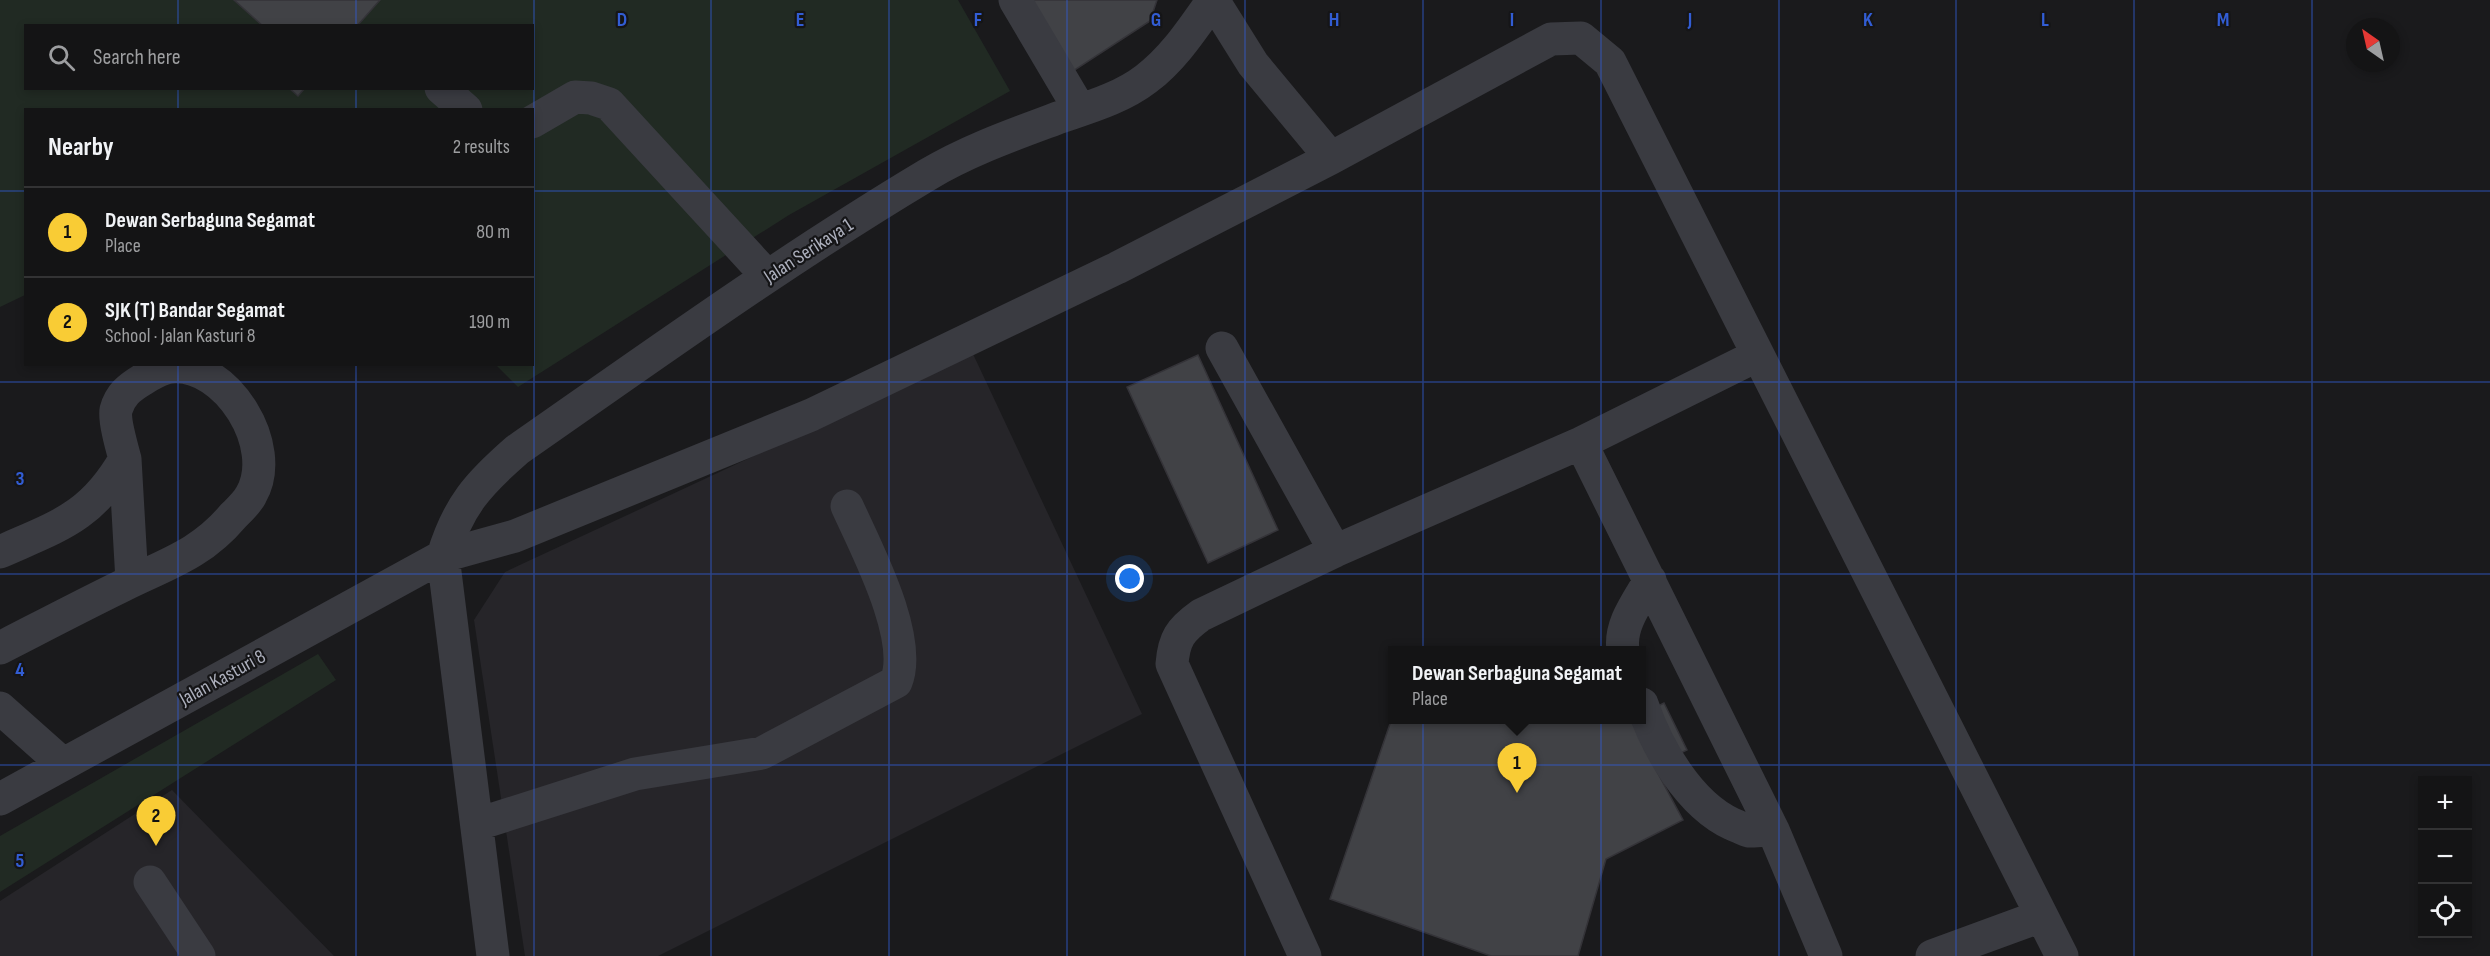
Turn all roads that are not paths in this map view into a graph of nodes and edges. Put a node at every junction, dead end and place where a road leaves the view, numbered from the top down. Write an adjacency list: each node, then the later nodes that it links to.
1 (1015, 0): 5 (street)
2 (1213, 0): 5 (street, Jalan Serikaya 1); 7 (street)
3 (443, 90): 4 (street)
4 (464, 108)
5 (1080, 110): 8 (street, Jalan Serikaya 1)
6 (534, 121): 8 (street)
7 (1331, 158): 10 (street, Jalan Kasturi 8); 16 (street, Jalan Kasturi 8)
8 (767, 276): 16 (street, Jalan Serikaya 1)
9 (1222, 348): 14 (street)
10 (1756, 356): 11 (street); 28 (street, Jalan Kasturi 8)
11 (1581, 443): 14 (street); 17 (street)
12 (125, 459): 15 (street); 18 (street); 18 (street)
13 (847, 506): 25 (street)
14 (1335, 551): 31 (street)
15 (0, 552)
16 (443, 556): 23 (street, Jalan Kasturi 8); 25 (street)
17 (1650, 579): 19 (street); 26 (street)
18 (132, 581): 20 (street)
19 (1622, 646)
20 (0, 648)
21 (0, 708): 23 (street)
22 (1646, 714): 26 (street)
23 (63, 764): 24 (street, Jalan Kasturi 8)
24 (0, 799)
25 (478, 824): 30 (street)
26 (1773, 830): 32 (street)
27 (150, 882): 29 (street)
28 (2041, 915): 33 (street); 34 (street, Jalan Kasturi 8)
29 (199, 956)
30 (493, 956)
31 (1305, 956)
32 (1826, 956)
33 (1932, 956)
34 (2062, 956)

